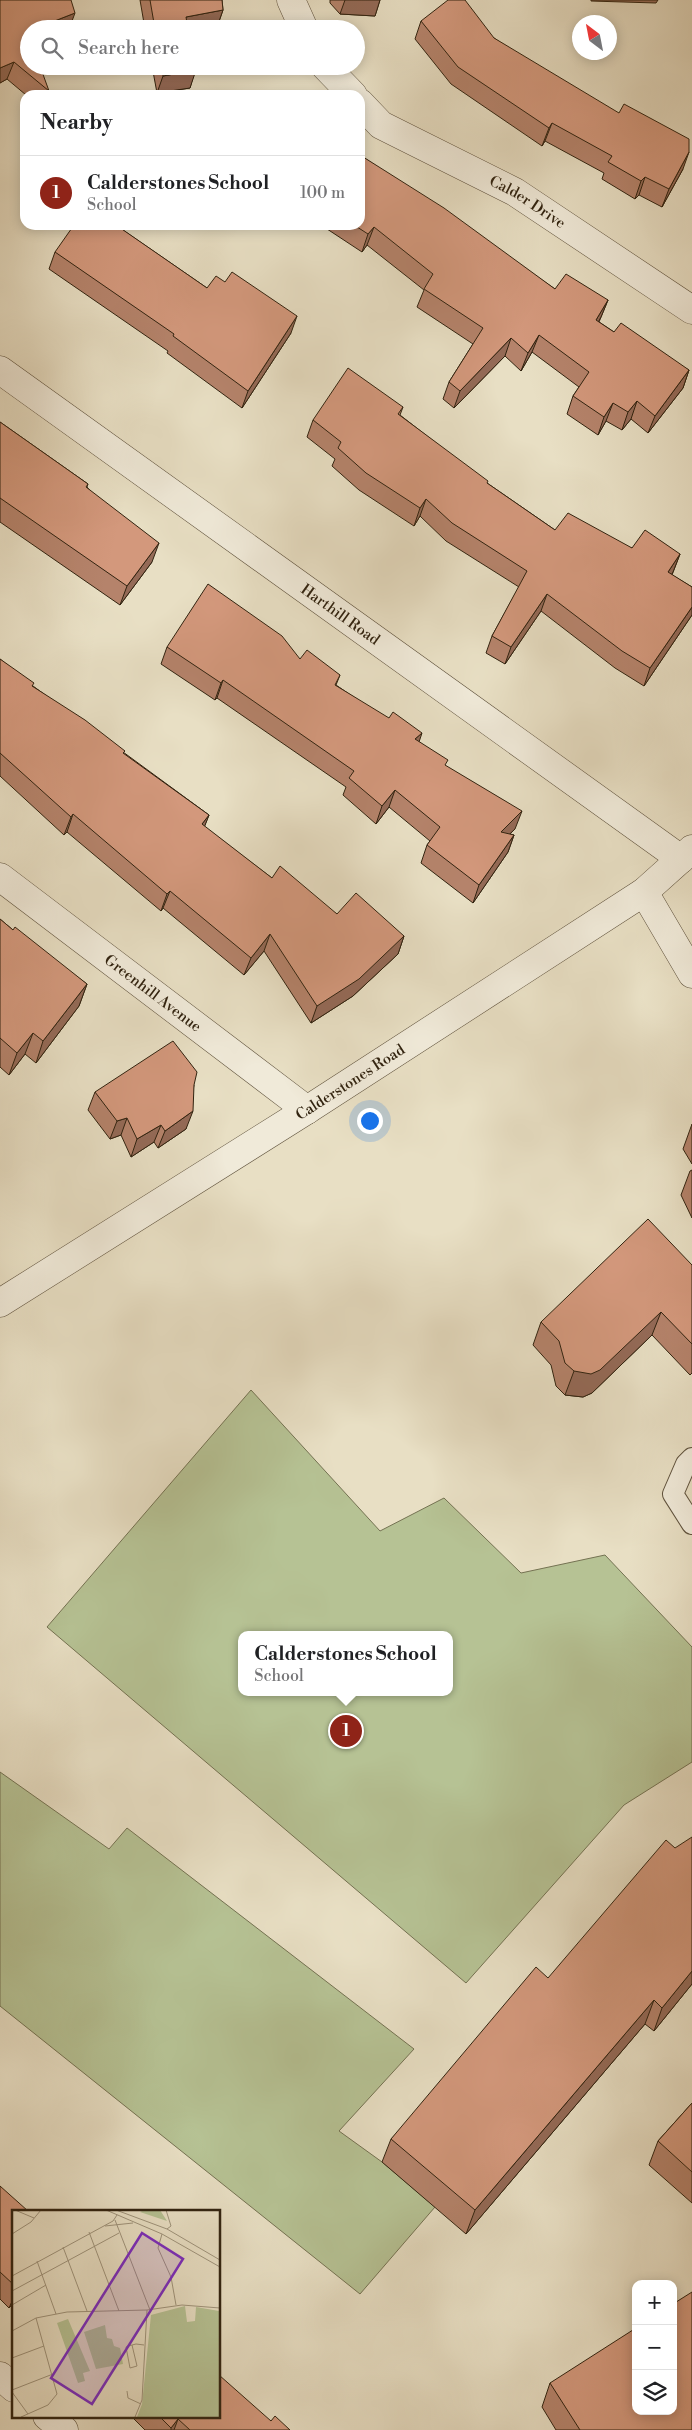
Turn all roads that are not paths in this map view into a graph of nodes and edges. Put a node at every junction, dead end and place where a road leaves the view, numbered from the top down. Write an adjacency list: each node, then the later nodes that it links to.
1 (291, 0): 2 (street)
2 (300, 20)
3 (334, 75): 4 (street)
4 (348, 90)
5 (365, 108): 6 (street, Calder Drive)
6 (692, 310)
7 (0, 370): 8 (street, Harthill Road)
8 (687, 854): 10 (street, Calderstones Road)
9 (0, 877): 12 (street, Greenhill Avenue)
10 (644, 892): 11 (street); 12 (street, Calderstones Road)
11 (692, 974)
12 (307, 1110): 13 (street, Calderstones Road)
13 (0, 1303)
14 (692, 1458): 15 (lane)
15 (692, 1524)
16 (0, 2376): 17 (street)
17 (12, 2386)
18 (49, 2418): 19 (street)
19 (64, 2430)

